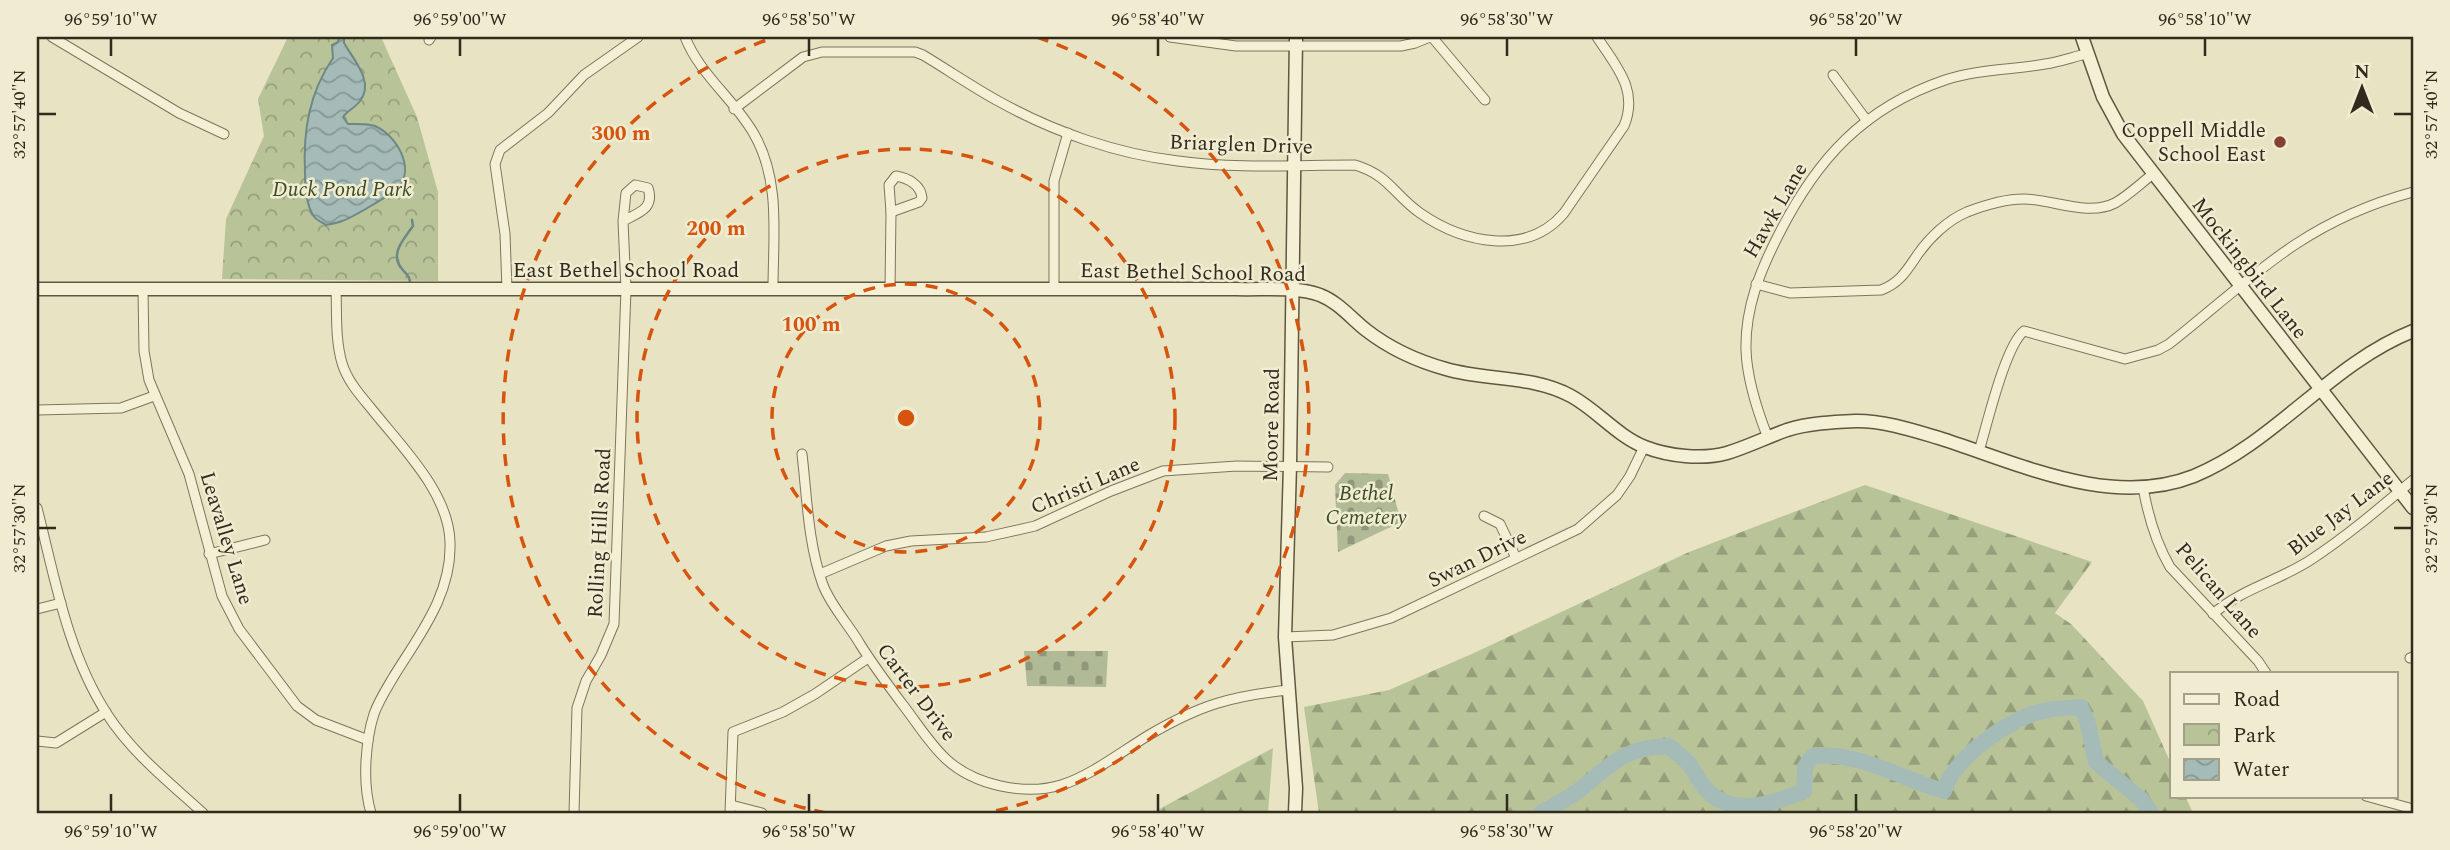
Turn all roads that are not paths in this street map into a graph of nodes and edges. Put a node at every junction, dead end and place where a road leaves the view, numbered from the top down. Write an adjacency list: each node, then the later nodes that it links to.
1 (52, 37): 16 (street)
2 (638, 37): 8 (street)
3 (685, 37): 13 (street)
4 (1170, 37): 9 (street)
5 (1431, 37): 9 (street); 12 (street)
6 (1597, 37): 17 (street, Briarglen Drive)
7 (2082, 37): 10 (street, Mockingbird Lane)
8 (625, 40): 27 (street)
9 (1296, 41): 17 (street, Moore Road)
10 (2086, 54): 14 (street, Hawk Lane); 18 (street, Mockingbird Lane)
11 (1833, 75): 14 (street)
12 (1485, 100)
13 (734, 109): 15 (street, Briarglen Drive); 29 (street)
14 (1867, 121): 22 (street, Hawk Lane)
15 (1068, 133): 17 (street, Briarglen Drive); 31 (street)
16 (223, 134)
17 (1295, 165): 32 (street, Moore Road)
18 (2153, 174): 22 (street); 23 (street, Mockingbird Lane)
19 (2413, 192): 23 (street)
20 (891, 212): 20 (street); 30 (street)
21 (622, 221): 28 (street, Rolling Hills Road)
22 (1756, 284): 37 (street, Hawk Lane)
23 (2241, 287): 34 (street, Mockingbird Lane); 39 (street)
24 (37, 289): 25 (street, East Bethel School Road)
25 (143, 289): 26 (street, East Bethel School Road); 35 (street, Leavalley Lane)
26 (337, 289): 27 (street, East Bethel School Road); 61 (street)
27 (507, 289): 28 (street, East Bethel School Road)
28 (626, 289): 29 (street, East Bethel School Road); 68 (street, Rolling Hills Road)
29 (773, 289): 30 (street, East Bethel School Road)
30 (890, 289): 31 (street, East Bethel School Road)
31 (1054, 289): 32 (street, East Bethel School Road)
32 (1293, 291): 38 (street, East Bethel School Road); 41 (street, Moore Road)
33 (2413, 331): 34 (street, East Bethel School Road)
34 (2320, 390): 44 (street, East Bethel School Road); 45 (street, Mockingbird Lane)
35 (153, 396): 36 (street); 50 (street, Leavalley Lane)
36 (37, 410)
37 (1768, 438): 38 (street, East Bethel School Road); 39 (street, East Bethel School Road)
38 (1644, 447): 51 (street, Swan Drive)
39 (1979, 451): 44 (street, East Bethel School Road)
40 (802, 454): 52 (street, Carter Drive)
41 (1290, 465): 42 (street, Christi Lane); 52 (street, Christi Lane); 56 (street, Moore Road)
42 (1328, 467)
43 (2413, 480): 45 (street, Blue Jay Lane)
44 (2143, 487): 55 (street, Pelican Lane)
45 (2400, 491): 47 (street, Mockingbird Lane); 55 (street, Blue Jay Lane)
46 (37, 508): 53 (street)
47 (2413, 508)
48 (1484, 516): 51 (street)
49 (265, 540): 50 (street)
50 (209, 554): 61 (street, Leavalley Lane)
51 (1516, 558): 56 (street, Swan Drive)
52 (820, 574): 57 (street, Carter Drive)
53 (61, 603): 54 (street); 60 (street)
54 (37, 609)
55 (2213, 614): 58 (street, Pelican Lane)
56 (1285, 637): 59 (street, Moore Road)
57 (868, 658): 59 (street, Carter Drive); 64 (street)
58 (2265, 672)
59 (1289, 690): 70 (street, Moore Road)
60 (106, 712): 62 (street); 66 (street)
61 (368, 740): 67 (street)
62 (37, 741)
63 (2373, 798): 65 (street)
64 (731, 809): 69 (street)
65 (2413, 809)
66 (203, 813)
67 (371, 813)
68 (574, 813)
69 (762, 813)
70 (1295, 813)

